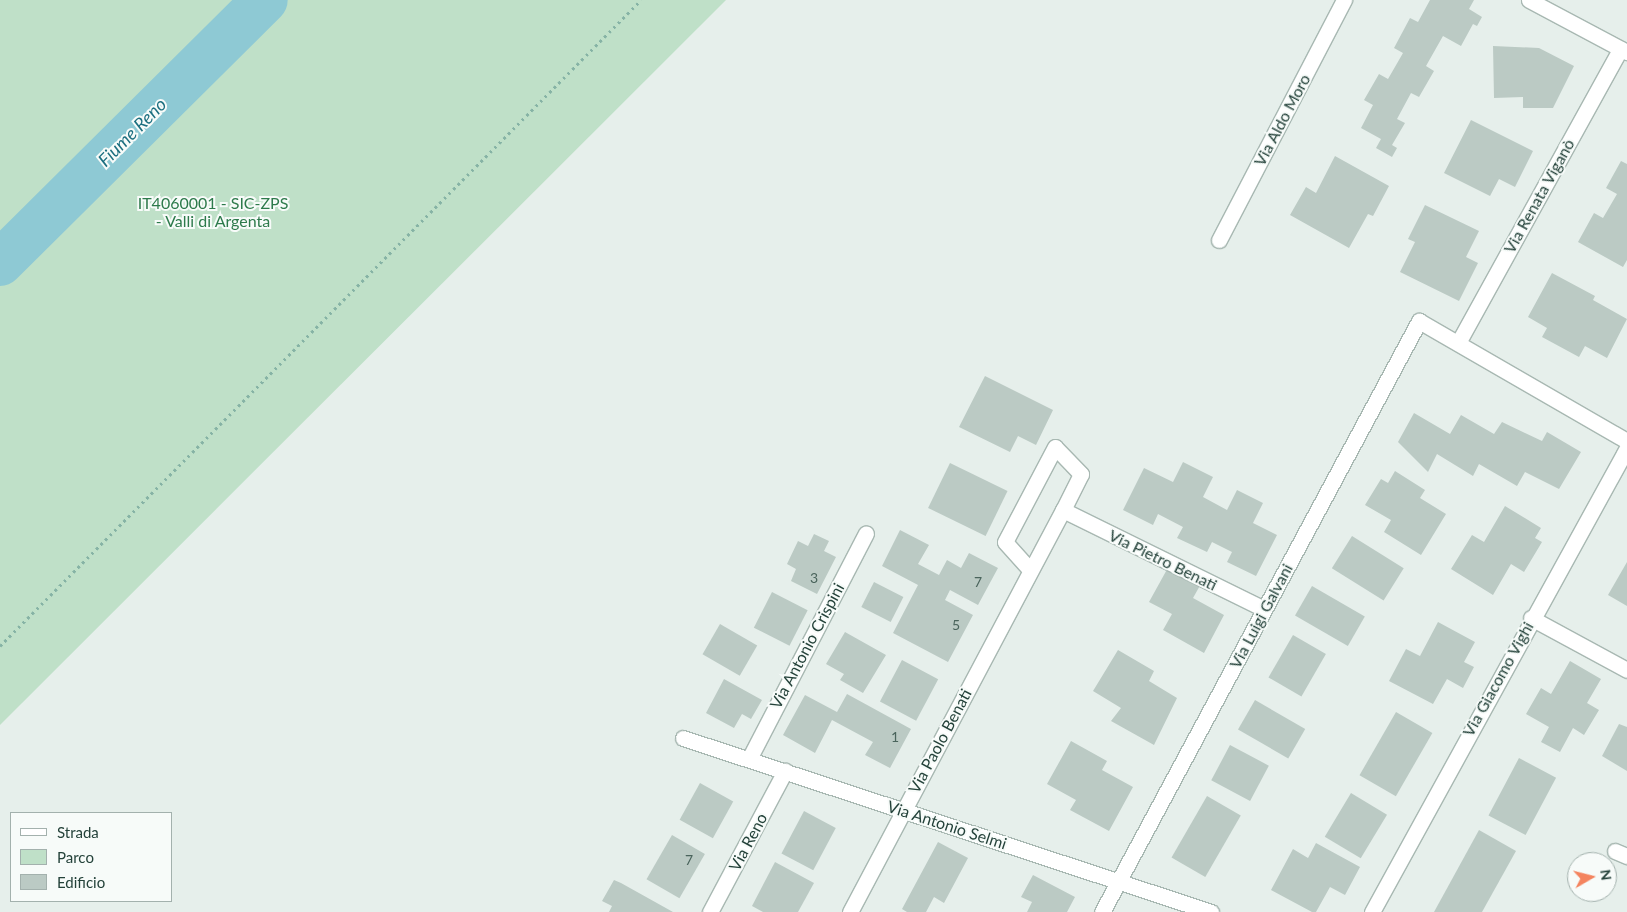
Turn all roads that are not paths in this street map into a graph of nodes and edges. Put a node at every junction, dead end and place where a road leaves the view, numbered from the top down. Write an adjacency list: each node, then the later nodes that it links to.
1 (1344, 0): 4 (street, Via Aldo Moro)
2 (1529, 0): 3 (street)
3 (1624, 51): 5 (street, Via Renata Viganò)
4 (1219, 240)
5 (1458, 343): 6 (street); 11 (street, Via Luigi Galvani)
6 (1627, 441)
7 (1627, 448): 12 (street, Via Giacomo Vighi)
8 (1062, 510): 10 (street, Via Paolo Benati); 10 (street, Via Paolo Benati); 11 (street, Via Pietro Benati)
9 (866, 533): 15 (street, Via Antonio Crispini)
10 (1030, 570): 17 (street, Via Paolo Benati)
11 (1264, 609): 18 (street, Via Luigi Galvani)
12 (1531, 618): 13 (street); 23 (street, Via Giacomo Vighi)
13 (1627, 670)
14 (683, 738): 15 (street, Via Antonio Selmi)
15 (749, 759): 16 (street, Via Antonio Selmi)
16 (785, 772): 17 (street, Via Antonio Selmi); 19 (street, Via Reno)
17 (904, 811): 18 (street, Via Antonio Selmi); 20 (street, Via Paolo Benati)
18 (1119, 882): 21 (street, Via Luigi Galvani); 22 (street, Via Antonio Selmi)
19 (710, 912)
20 (850, 912)
21 (1102, 912)
22 (1211, 912)
23 (1372, 912)

